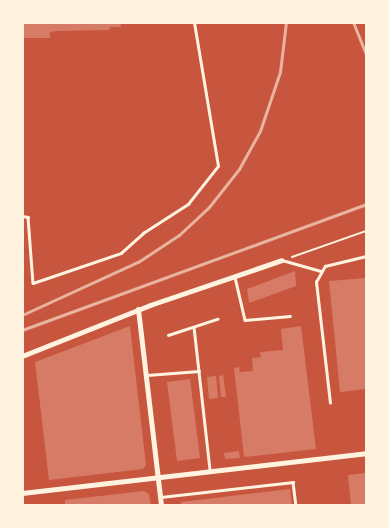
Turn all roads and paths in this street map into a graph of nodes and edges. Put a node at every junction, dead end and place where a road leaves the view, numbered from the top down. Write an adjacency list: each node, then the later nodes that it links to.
1 (194, 22): 2 (lane)
2 (22, 216)
3 (366, 231): 5 (path)
4 (366, 256): 6 (lane)
5 (282, 260): 6 (lane); 7 (street)
6 (320, 271): 16 (lane)
7 (234, 276): 8 (street); 9 (lane)
8 (138, 309): 13 (street); 15 (street)
9 (290, 316)
10 (217, 319): 11 (lane)
11 (194, 327): 12 (lane); 14 (lane)
12 (168, 335)
13 (22, 356)
14 (199, 371): 15 (lane); 18 (lane)
15 (147, 375): 19 (street)
16 (330, 403)
17 (366, 453): 18 (street)
18 (210, 472): 19 (street)
19 (157, 477): 20 (street); 21 (street)
20 (22, 493)
21 (160, 497): 22 (street); 23 (lane)
22 (161, 506)
23 (296, 506)

